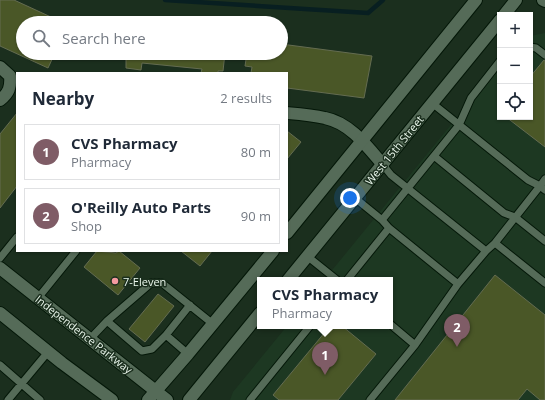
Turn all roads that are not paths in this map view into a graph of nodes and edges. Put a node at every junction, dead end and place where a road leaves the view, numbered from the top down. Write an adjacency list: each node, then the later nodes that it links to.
1 (476, 0): 13 (main road)
2 (516, 0): 3 (main road)
3 (506, 12)
4 (497, 24): 10 (main road, West 15th Street)
5 (533, 48): 6 (lane)
6 (545, 56)
7 (497, 65): 12 (lane)
8 (0, 66): 9 (main road)
9 (0, 100)
10 (432, 103): 12 (lane); 15 (main road, West 15th Street)
11 (288, 113): 13 (main road)
12 (459, 125): 14 (lane); 17 (lane)
13 (362, 140): 15 (main road); 23 (main road)
14 (434, 156): 18 (lane); 20 (lane)
15 (382, 165): 18 (lane); 19 (main road, West 15th Street)
16 (545, 179): 17 (lane)
17 (542, 188): 20 (lane)
18 (408, 189): 21 (lane); 27 (lane)
19 (355, 198): 21 (lane); 30 (main road, West 15th Street)
20 (515, 217): 25 (lane); 26 (lane)
21 (382, 220): 22 (lane)
22 (389, 228): 35 (lane); 37 (lane)
23 (288, 232)
24 (16, 238): 31 (lane)
25 (545, 241)
26 (494, 243): 27 (lane); 36 (lane)
27 (486, 251): 37 (lane)
28 (75, 252): 38 (lane)
29 (272, 252): 43 (main road)
30 (307, 256): 33 (main road, West 15th Street); 34 (lane)
31 (0, 258)
32 (0, 268): 38 (main road, Independence Parkway)
33 (290, 277)
34 (333, 277)
35 (349, 277)
36 (545, 283)
37 (458, 284): 48 (lane)
38 (38, 298): 47 (main road, Independence Parkway)
39 (190, 305): 42 (lane); 43 (lane); 46 (lane)
40 (0, 313): 49 (main road)
41 (257, 317): 58 (main road)
42 (107, 321): 46 (lane); 47 (lane)
43 (213, 324): 50 (main road)
44 (393, 327): 48 (lane)
45 (308, 329): 59 (lane)
46 (166, 335): 50 (lane)
47 (90, 339): 53 (main road, Independence Parkway)
48 (414, 345): 60 (lane)
49 (48, 352): 52 (lane); 56 (main road)
50 (188, 354): 53 (main road)
51 (0, 365): 52 (lane)
52 (22, 384): 54 (lane); 55 (lane)
53 (152, 396): 57 (main road, Independence Parkway)
54 (8, 400)
55 (40, 400)
56 (112, 400)
57 (167, 400)
58 (189, 400)
59 (250, 400)
60 (370, 400)

